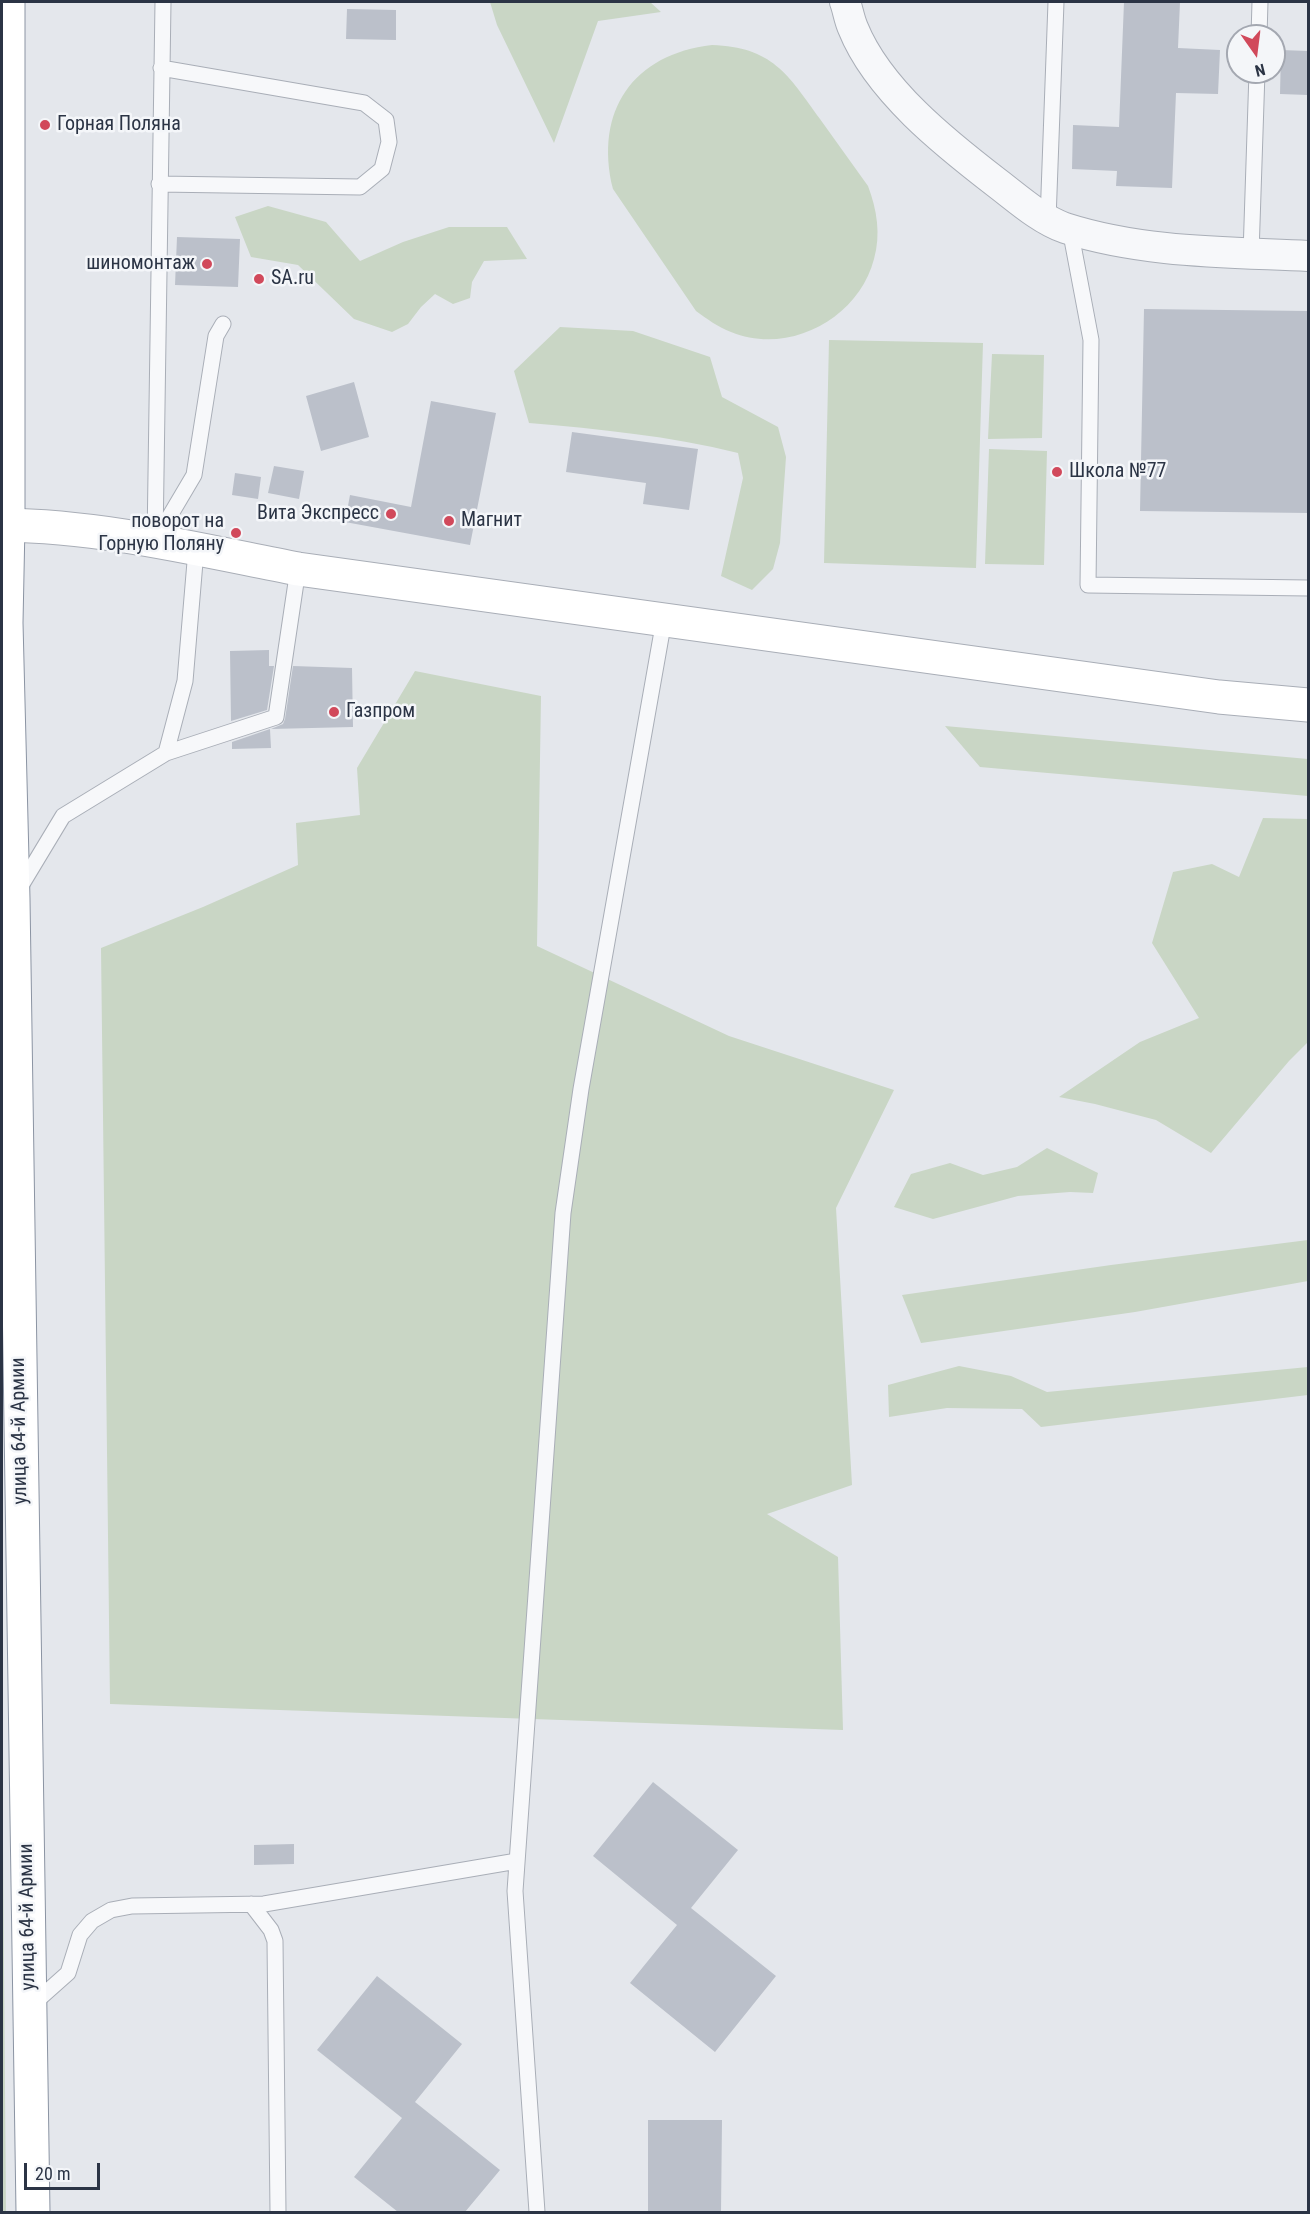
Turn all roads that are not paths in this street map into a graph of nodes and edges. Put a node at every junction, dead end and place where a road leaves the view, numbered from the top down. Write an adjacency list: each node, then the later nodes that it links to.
1 (8, 2): 14 (main road, улица 64-й Армии)
2 (163, 2): 7 (lane)
3 (845, 2): 10 (street)
4 (1056, 2): 10 (lane)
5 (1260, 2): 6 (lane)
6 (1259, 24)
7 (161, 68): 9 (lane); 9 (lane)
8 (1257, 84): 11 (lane)
9 (159, 184): 15 (lane)
10 (1059, 224): 11 (street); 18 (lane)
11 (1251, 254): 12 (street)
12 (1308, 256)
13 (223, 324): 15 (lane)
14 (5, 525): 15 (main road); 22 (main road, улица 64-й Армии)
15 (155, 541): 16 (main road)
16 (196, 550): 17 (main road); 21 (lane)
17 (298, 569): 19 (main road); 21 (lane)
18 (1308, 588)
19 (664, 620): 20 (main road); 23 (lane)
20 (1308, 705)
21 (166, 753): 22 (lane)
22 (13, 899): 25 (main road, улица 64-й Армии)
23 (517, 1861): 24 (lane); 28 (lane)
24 (251, 1904): 25 (lane); 27 (lane)
25 (29, 2007): 26 (main road, улица 64-й Армии)
26 (33, 2212)
27 (278, 2212)
28 (537, 2212)

